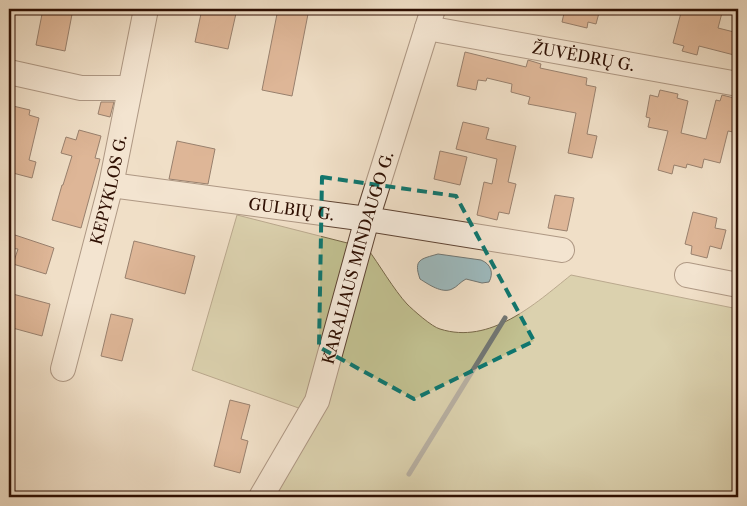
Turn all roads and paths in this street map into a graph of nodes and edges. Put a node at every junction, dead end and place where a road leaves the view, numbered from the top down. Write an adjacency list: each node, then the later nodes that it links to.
1 (146, 9): 5 (street, KEPYKLOS G.)
2 (430, 18): 4 (street, ŽUVĖDRŲ G.); 7 (street, KARALIAUS MINDAUGO G.)
3 (9, 72): 5 (street)
4 (738, 84)
5 (130, 88): 6 (street, KEPYKLOS G.)
6 (111, 185): 7 (street, GULBIŲ G.); 11 (street, KEPYKLOS G.)
7 (367, 219): 8 (street, GULBIŲ G.); 12 (street, KARALIAUS MINDAUGO G.)
8 (562, 250)
9 (687, 275): 10 (street)
10 (738, 284)
11 (63, 370)
12 (261, 497)

